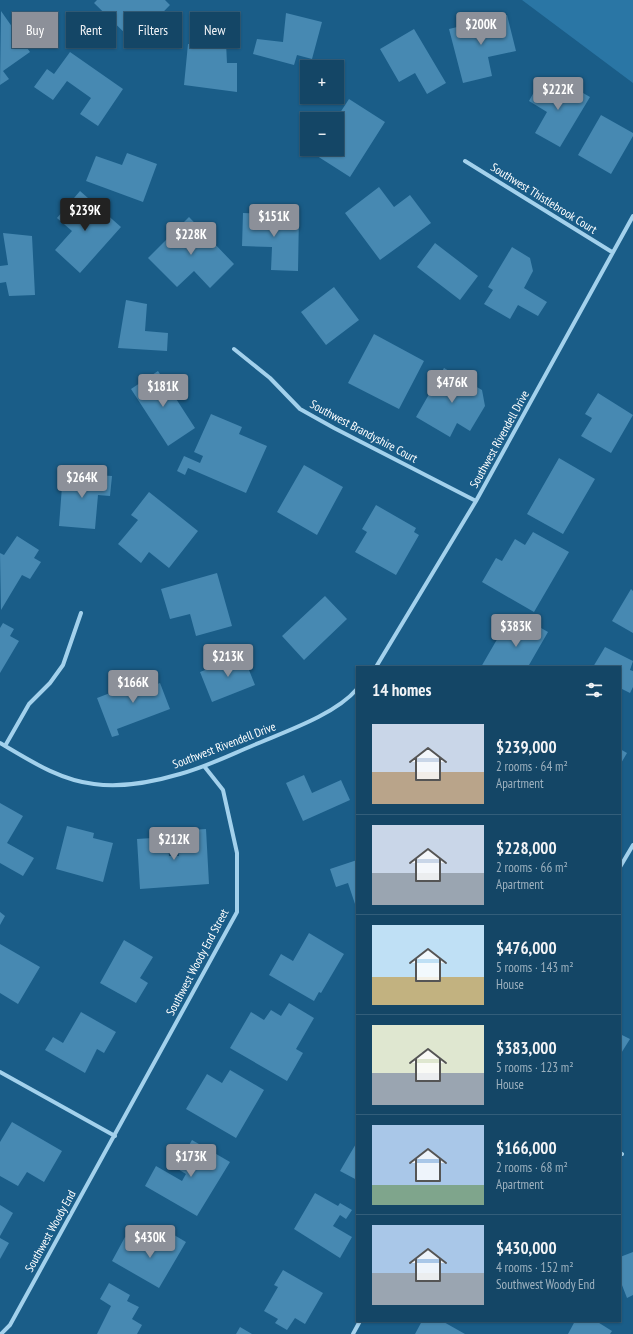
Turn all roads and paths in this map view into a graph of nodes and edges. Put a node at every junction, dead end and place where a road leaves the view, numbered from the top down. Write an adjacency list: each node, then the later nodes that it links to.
1 (465, 161): 3 (street, Southwest Thistlebrook Court)
2 (633, 216): 3 (street, Southwest Rivendell Drive)
3 (612, 252): 5 (street, Southwest Rivendell Drive)
4 (234, 349): 5 (street, Southwest Brandyshire Court)
5 (476, 501): 7 (street, Southwest Rivendell Drive)
6 (80, 612): 10 (street)
7 (377, 666)
8 (356, 690): 11 (street, Southwest Rivendell Drive)
9 (0, 743): 10 (street, Southwest Rivendell Drive)
10 (5, 746): 11 (street, Southwest Rivendell Drive)
11 (204, 766): 15 (street, Southwest Woody End Street)
12 (633, 845): 13 (street)
13 (621, 865)
14 (0, 1072): 15 (street)
15 (115, 1136): 17 (street, Southwest Woody End)
16 (359, 1322): 18 (street)
17 (1, 1334)
18 (353, 1334)

